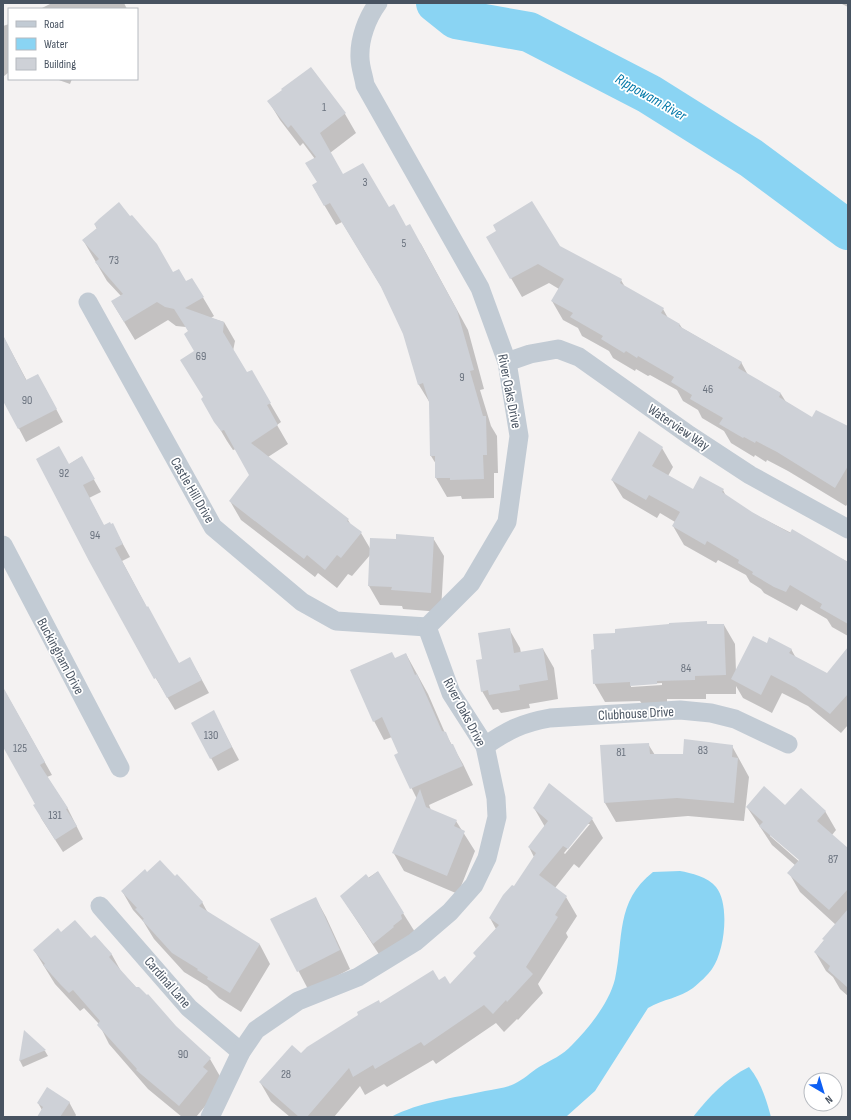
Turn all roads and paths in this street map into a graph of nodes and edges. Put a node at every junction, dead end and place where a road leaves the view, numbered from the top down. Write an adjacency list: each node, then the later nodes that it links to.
1 (374, 9): 3 (street, River Oaks Drive)
2 (88, 302): 6 (street, Castle Hill Drive)
3 (507, 362): 4 (street, Waterview Way); 6 (street, River Oaks Drive)
4 (848, 529)
5 (3, 545): 9 (street, Buckingham Drive)
6 (427, 627): 8 (street, River Oaks Drive)
7 (788, 744): 8 (street, Clubhouse Drive)
8 (485, 746): 11 (street, River Oaks Drive)
9 (120, 768)
10 (100, 906): 11 (street, Cardinal Lane)
11 (241, 1052): 12 (street, River Oaks Drive)
12 (210, 1117)

